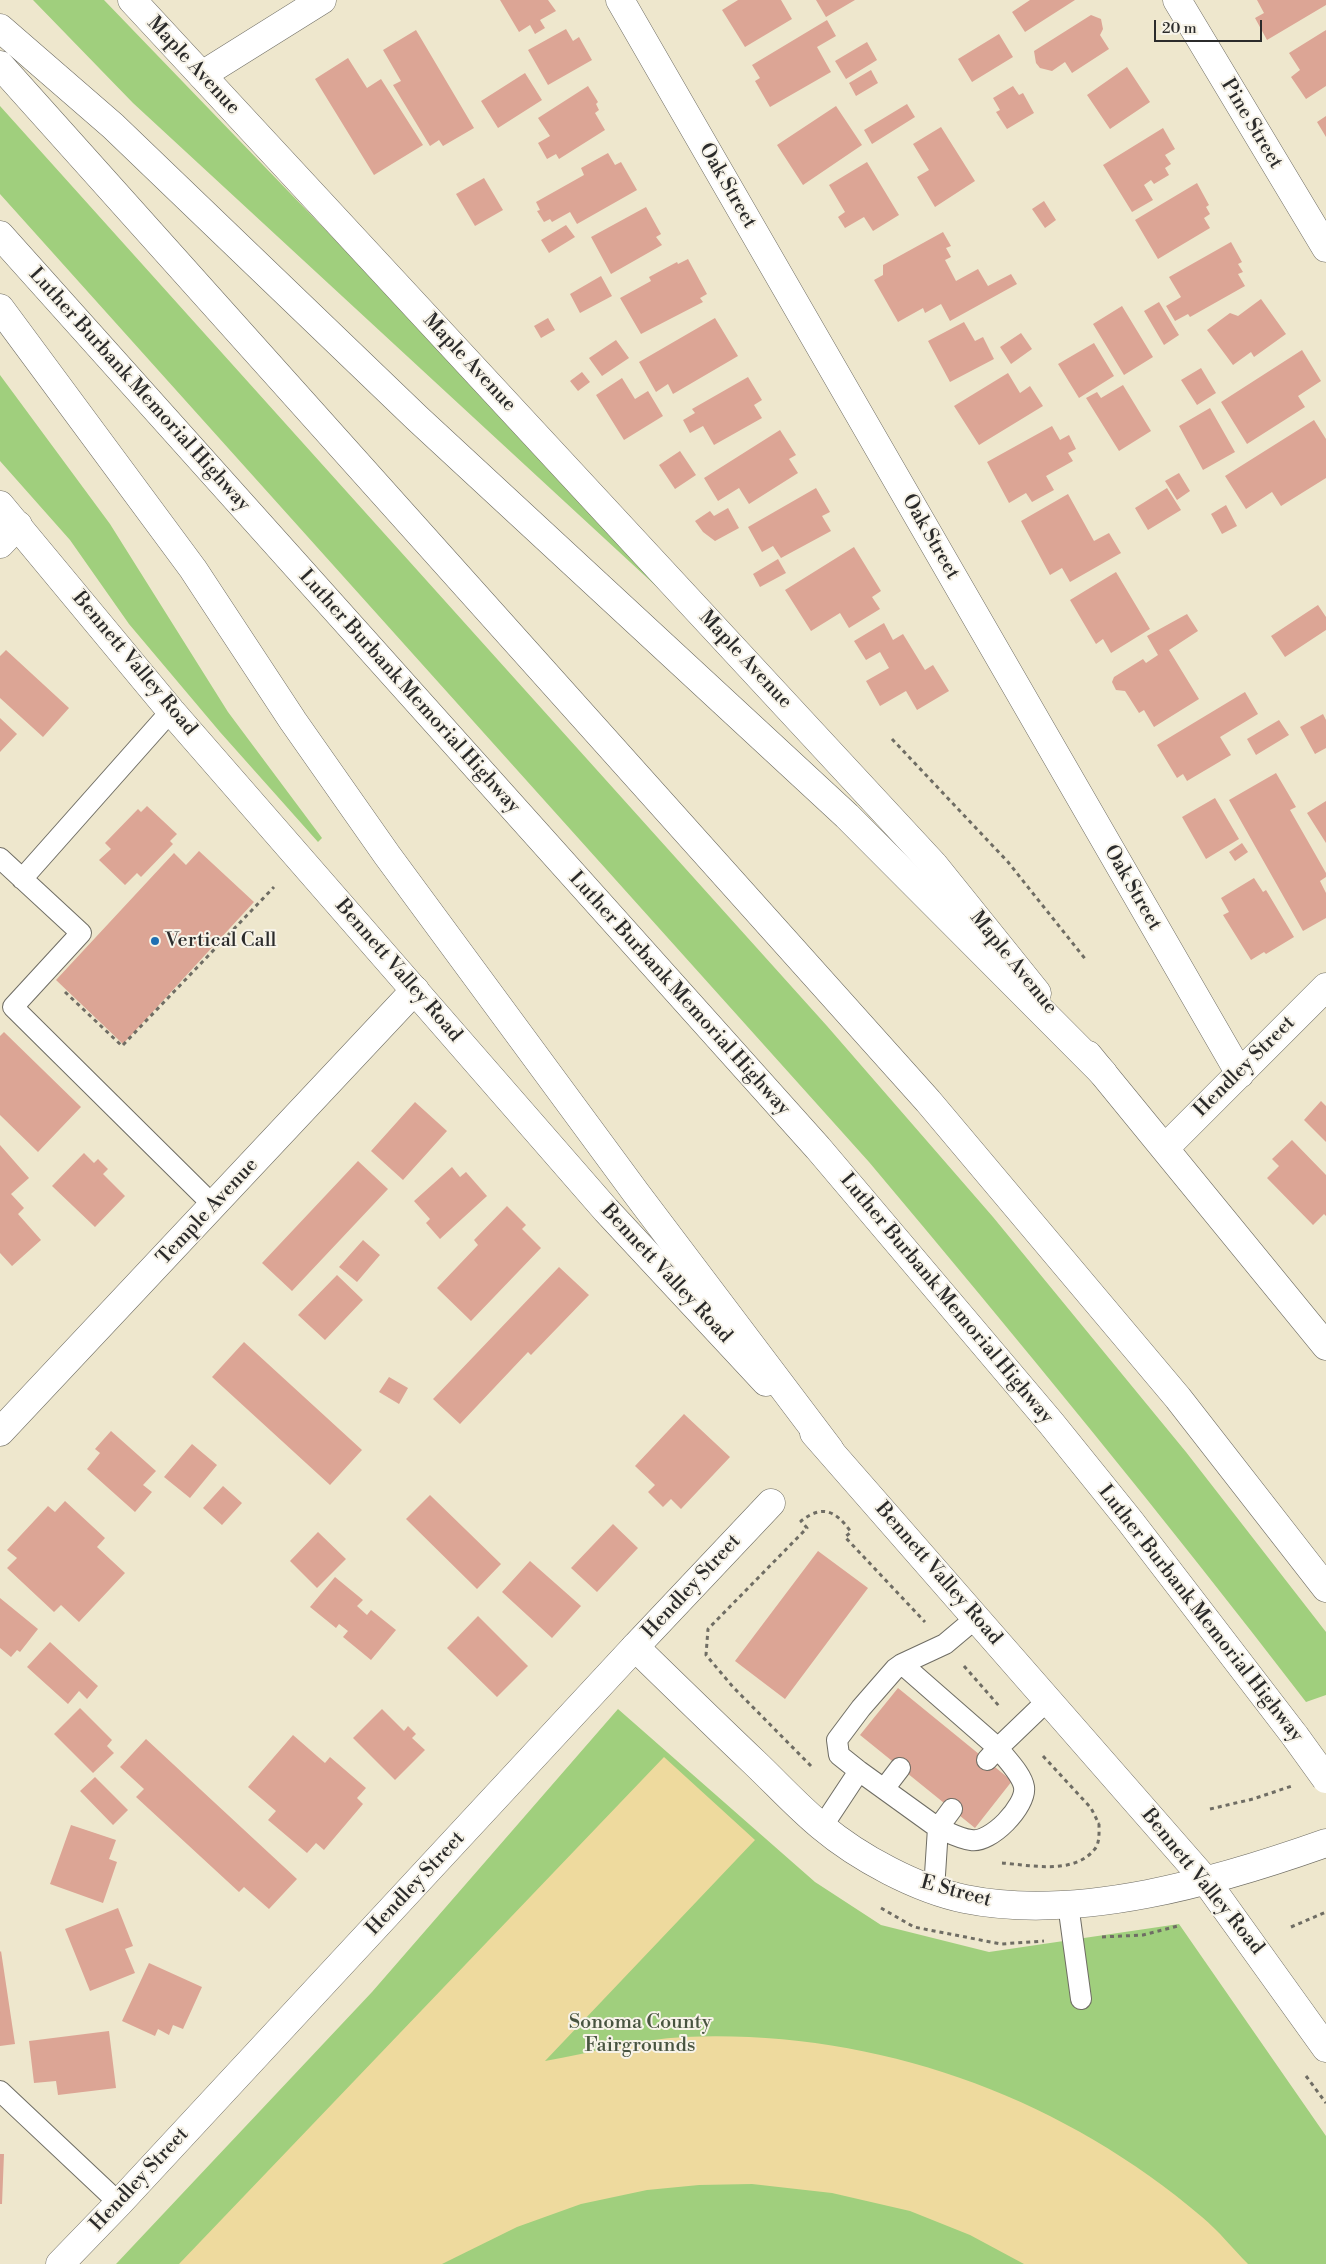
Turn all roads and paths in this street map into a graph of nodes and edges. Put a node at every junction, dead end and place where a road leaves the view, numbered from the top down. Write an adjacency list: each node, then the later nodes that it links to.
1 (132, 0): 7 (main road, Maple Avenue)
2 (322, 0): 7 (main road)
3 (620, 0): 22 (main road, Oak Street)
4 (1177, 0): 9 (main road, Pine Street)
5 (0, 28): 21 (main road)
6 (0, 65): 29 (main road)
7 (202, 75): 21 (main road, Maple Avenue)
8 (0, 235): 37 (main road, Luther Burbank Memorial Highway, bridge)
9 (1326, 248)
10 (0, 308): 27 (main road)
11 (6, 525): 12 (main road, Bennett Valley Road)
12 (171, 711): 15 (lane); 20 (main road, Bennett Valley Road)
13 (892, 739): 17 (path)
14 (0, 858): 15 (lane)
15 (22, 879): 18 (lane)
16 (274, 886): 18 (path)
17 (1086, 960)
18 (45, 972): 24 (lane)
19 (1326, 987): 22 (main road, Hendley Street)
20 (415, 990): 24 (main road, Temple Avenue); 27 (main road, Bennett Valley Road)
21 (1103, 1073): 23 (main road, Maple Avenue)
22 (1240, 1074): 23 (main road, Hendley Street)
23 (1165, 1148): 25 (main road, Maple Avenue)
24 (214, 1206): 26 (main road, Temple Avenue)
25 (1326, 1346)
26 (0, 1432)
27 (830, 1450): 30 (main road, Bennett Valley Road)
28 (771, 1502): 31 (main road, Hendley Street)
29 (1326, 1588)
30 (976, 1618): 32 (lane); 33 (main road, Bennett Valley Road)
31 (635, 1647): 43 (main road, E Street); 55 (main road, Hendley Street)
32 (902, 1664): 34 (lane); 36 (lane)
33 (1048, 1700): 34 (lane); 47 (main road, Bennett Valley Road)
34 (993, 1754): 44 (lane)
35 (900, 1768): 39 (lane)
36 (859, 1771): 39 (lane); 43 (lane)
37 (1326, 1779)
38 (1299, 1784): 40 (path)
39 (884, 1789): 44 (lane)
40 (1210, 1809)
41 (952, 1810): 44 (lane)
42 (1102, 1826): 46 (path)
43 (822, 1827): 48 (main road, E Street)
44 (938, 1828): 48 (lane)
45 (1326, 1843): 47 (main road, E Street)
46 (1095, 1850)
47 (1206, 1881): 49 (main road, E Street); 53 (main road, Bennett Valley Road)
48 (934, 1890): 49 (main road, E Street)
49 (1068, 1904): 52 (lane)
50 (1326, 1912): 51 (path)
51 (1291, 1927)
52 (1081, 1999)
53 (1326, 2048)
54 (0, 2091): 55 (lane)
55 (119, 2203): 56 (main road, Hendley Street)
56 (60, 2264)

